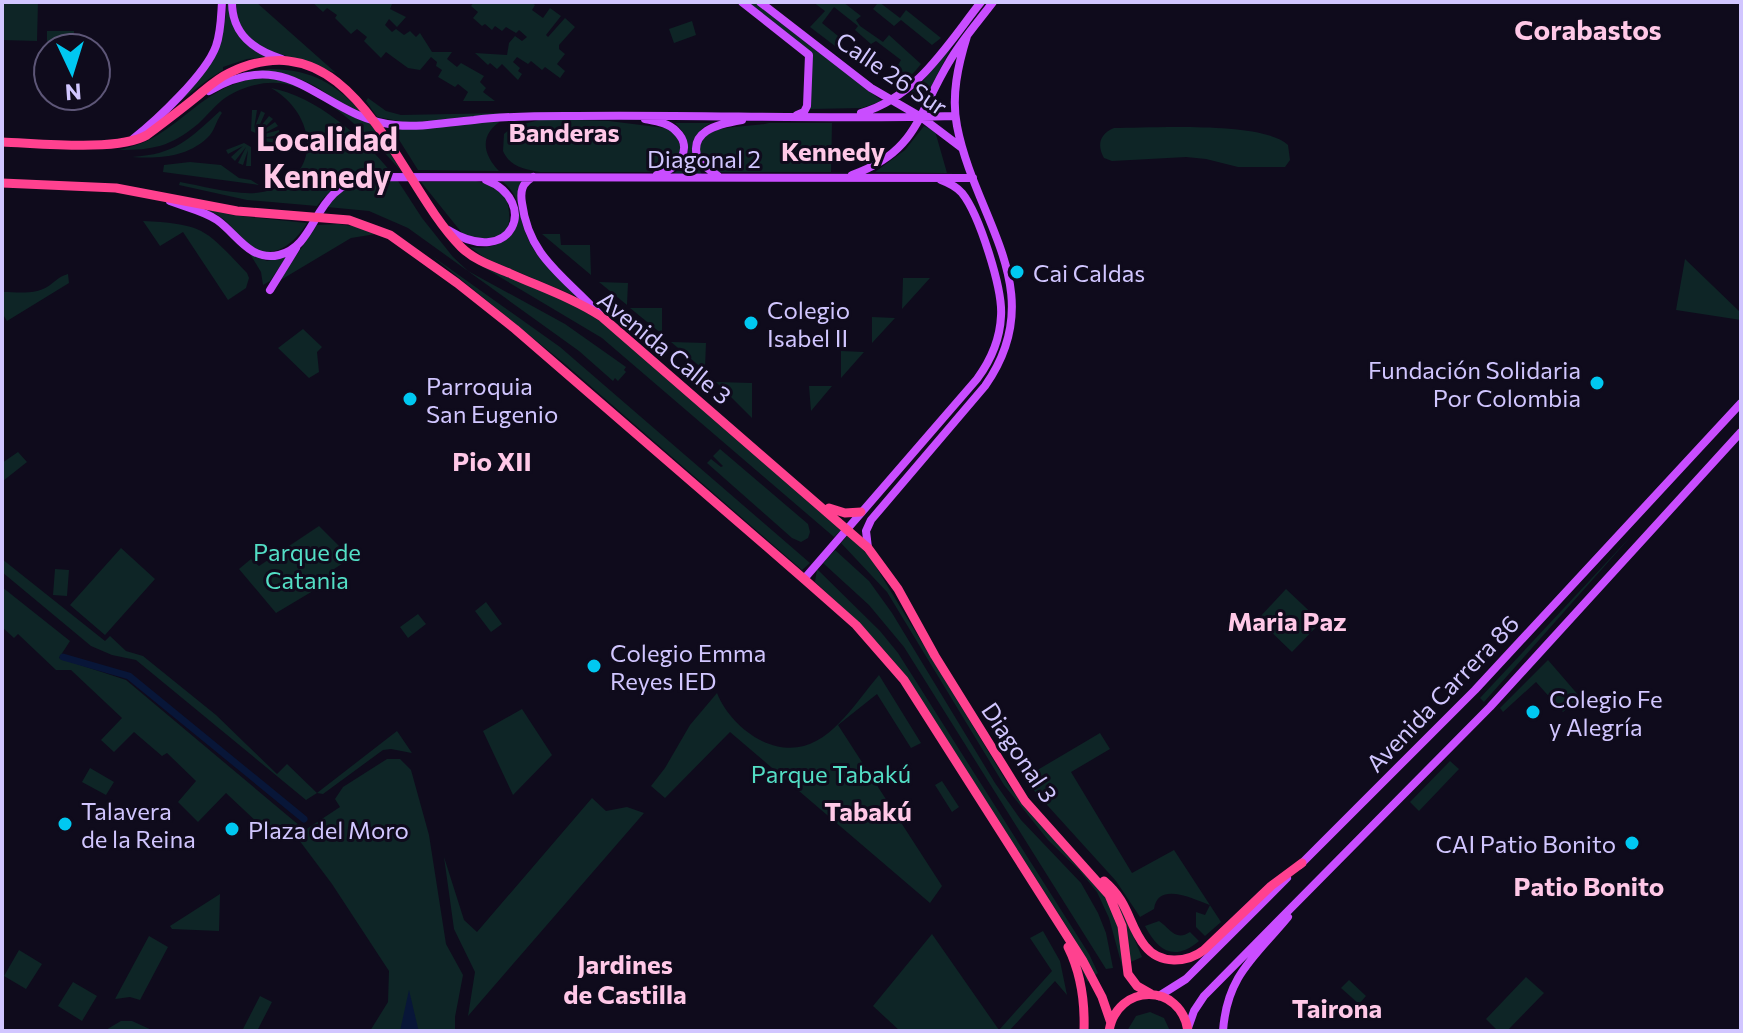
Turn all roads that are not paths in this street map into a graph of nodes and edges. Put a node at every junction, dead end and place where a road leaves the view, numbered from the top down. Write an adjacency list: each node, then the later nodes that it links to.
1 (222, 2): 18 (main road)
2 (232, 2): 8 (main road)
3 (742, 2): 14 (main road, Calle 26 Sur)
4 (760, 2): 10 (main road, Calle 26 Sur)
5 (981, 2): 10 (main road)
6 (993, 2): 7 (main road)
7 (967, 36): 15 (main road); 16 (main road)
8 (302, 65): 9 (highway, Avenida Calle 3); 29 (highway, Avenida Calle 3)
9 (194, 99): 11 (main road, Diagonal 2); 18 (highway, Avenida Calle 3)
10 (890, 101): 13 (main road); 16 (main road, Calle 26 Sur)
11 (623, 115): 12 (main road, Diagonal 2); 22 (main road)
12 (770, 115): 14 (main road, Diagonal 2); 23 (main road)
13 (850, 115): 14 (main road, Diagonal 2); 16 (main road, Diagonal 2)
14 (795, 116)
15 (955, 116): 16 (main road, Diagonal 2); 19 (main road)
16 (921, 117): 19 (main road, Calle 26 Sur); 24 (main road)
17 (2, 142): 18 (highway)
18 (129, 142)
19 (963, 149): 26 (main road)
20 (478, 177): 21 (main road, Diagonal 2); 29 (main road); 30 (main road, Diagonal 2)
21 (534, 177): 22 (main road, Diagonal 2); 32 (main road)
22 (641, 178): 23 (main road, Diagonal 2)
23 (725, 178): 24 (main road, Diagonal 2)
24 (844, 178): 25 (main road, Diagonal 2)
25 (933, 178): 26 (main road, Diagonal 2); 33 (main road)
26 (973, 178): 34 (main road)
27 (2, 183): 28 (highway)
28 (152, 195): 30 (main road); 41 (highway)
29 (445, 228): 32 (highway, Avenida Calle 3)
30 (304, 237): 31 (main road, Diagonal 2)
31 (270, 290)
32 (602, 317): 37 (highway, Avenida Calle 3)
33 (977, 379): 34 (main road); 38 (main road)
34 (985, 386): 40 (main road)
35 (1741, 403): 43 (main road, Avenida Carrera 86)
36 (1741, 432): 44 (main road, Avenida Carrera 86)
37 (822, 505): 38 (highway); 39 (highway, Avenida Calle 3)
38 (861, 512): 39 (main road)
39 (847, 527): 40 (highway, Diagonal 3); 41 (main road)
40 (868, 548): 42 (highway, Diagonal 3)
41 (804, 579): 45 (highway)
42 (1083, 863): 43 (highway); 46 (highway, Diagonal 3)
43 (1302, 863): 46 (main road, Avenida Carrera 86)
44 (1316, 882): 48 (main road, Avenida Carrera 86); 50 (main road)
45 (1050, 911): 47 (highway); 49 (highway)
46 (1155, 995): 47 (highway); 48 (highway, Diagonal 3)
47 (1110, 1027)
48 (1188, 1029)
49 (1084, 1031)
50 (1223, 1031)

